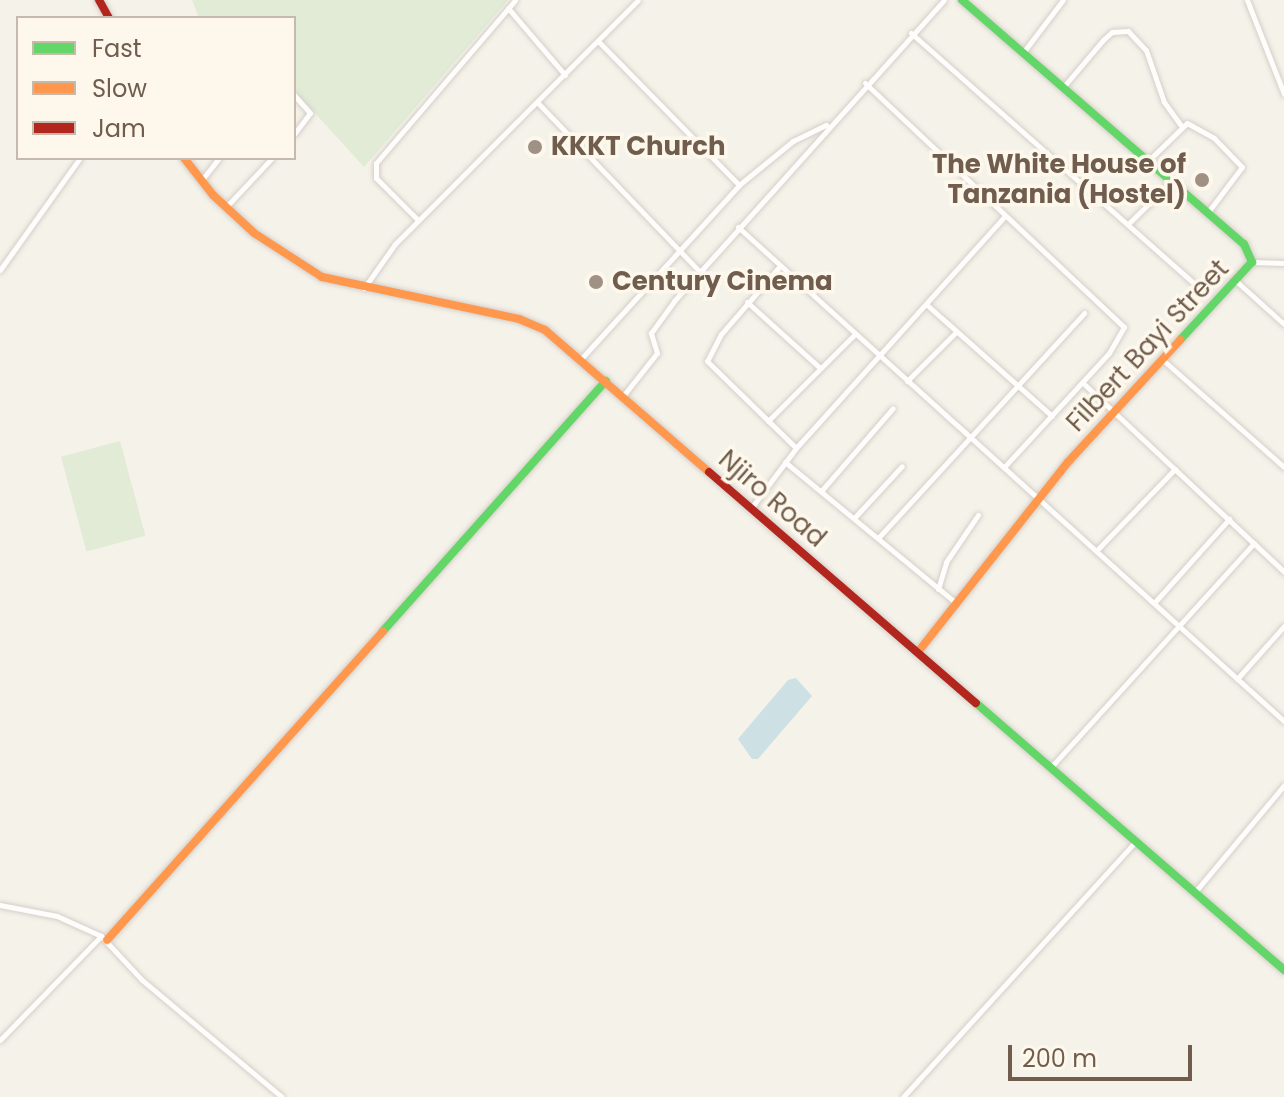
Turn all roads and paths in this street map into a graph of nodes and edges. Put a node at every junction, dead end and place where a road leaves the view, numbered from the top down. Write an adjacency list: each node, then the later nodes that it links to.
1 (515, 0): 7 (street)
2 (638, 0): 9 (street)
3 (944, 0): 8 (street)
4 (962, 0): 10 (street, Filbert Bayi Street)
5 (1063, 0): 10 (street)
6 (1247, 0): 14 (street)
7 (508, 8): 11 (street); 31 (street)
8 (911, 33): 12 (street); 32 (street)
9 (598, 41): 11 (street); 27 (street)
10 (1025, 50): 13 (street, Filbert Bayi Street)
11 (565, 75): 16 (street)
12 (865, 83): 17 (street); 30 (street)
13 (1065, 85): 18 (street); 20 (street, Filbert Bayi Street)
14 (1284, 94)
15 (296, 97): 19 (street)
16 (538, 103): 31 (street); 34 (street)
17 (830, 124): 27 (street); 33 (street)
18 (1181, 125): 20 (street); 29 (street)
19 (296, 131)
20 (1150, 159): 25 (street, Filbert Bayi Street)
21 (79, 160): 38 (street)
22 (185, 160): 26 (street, Njiro Road)
23 (217, 160): 26 (street)
24 (270, 160): 28 (street)
25 (1173, 180): 29 (street, Filbert Bayi Street); 32 (street)
26 (201, 181): 28 (street, Njiro Road)
27 (739, 185): 34 (street)
28 (225, 207): 42 (street, Njiro Road)
29 (1208, 212): 35 (street, Filbert Bayi Street)
30 (1004, 217): 44 (street); 55 (street)
31 (418, 220): 42 (street)
32 (1128, 224): 41 (street)
33 (738, 227): 37 (street); 39 (street)
34 (679, 249): 39 (street); 50 (street)
35 (1252, 262): 36 (street); 40 (street, Filbert Bayi Street)
36 (1284, 263)
37 (780, 266): 43 (street); 48 (street)
38 (0, 270)
39 (700, 272): 57 (street)
40 (1235, 280): 46 (street); 51 (street, Filbert Bayi Street)
41 (1195, 284)
42 (364, 290): 50 (street, Njiro Road)
43 (747, 302): 52 (street); 61 (street)
44 (927, 305): 47 (street); 49 (street)
45 (1084, 313): 56 (street)
46 (1284, 324)
47 (956, 332): 54 (street); 56 (street)
48 (855, 334): 49 (street); 52 (street)
49 (879, 357): 54 (street); 63 (street)
50 (580, 360): 53 (street, Njiro Road)
51 (1163, 360): 59 (street, Filbert Bayi Street); 67 (street)
52 (820, 368): 61 (street)
53 (606, 381): 57 (street, Njiro Road); 92 (street)
54 (907, 381): 62 (street)
55 (1083, 383): 59 (street); 60 (street)
56 (1016, 385): 60 (street); 62 (street)
57 (623, 396): 71 (street, Njiro Road)
58 (893, 408): 69 (street)
59 (1114, 411): 68 (street); 70 (street, Filbert Bayi Street)
60 (1052, 416): 66 (street)
61 (767, 421): 63 (street)
62 (969, 436): 66 (street); 75 (street)
63 (796, 448): 64 (street)
64 (785, 462): 69 (street); 71 (street)
65 (902, 466): 73 (street)
66 (1004, 467): 70 (street)
67 (1284, 467)
68 (1175, 469): 74 (street); 77 (street)
69 (822, 490): 73 (street)
70 (1037, 499): 77 (street); 80 (street, Filbert Bayi Street)
71 (752, 507): 84 (street, Njiro Road)
72 (978, 515): 79 (street)
73 (855, 517): 75 (street)
74 (1229, 519): 76 (street); 81 (street)
75 (879, 537): 79 (street)
76 (1254, 543): 78 (street); 83 (street)
77 (1096, 551): 81 (street)
78 (1284, 572)
79 (938, 589): 80 (street)
80 (955, 602): 84 (street, Filbert Bayi Street)
81 (1154, 603): 83 (street)
82 (1284, 626): 85 (street)
83 (1180, 627): 85 (street); 87 (street)
84 (918, 652): 87 (street, Njiro Road)
85 (1237, 679): 86 (street)
86 (1284, 721)
87 (1051, 767): 89 (street, Njiro Road)
88 (1284, 785): 90 (street)
89 (1136, 841): 90 (street, Njiro Road); 96 (street)
90 (1195, 892): 93 (street, Njiro Road)
91 (0, 905): 92 (street)
92 (104, 938): 94 (street); 95 (street)
93 (1284, 970)
94 (0, 1040)
95 (282, 1097)
96 (903, 1097)

